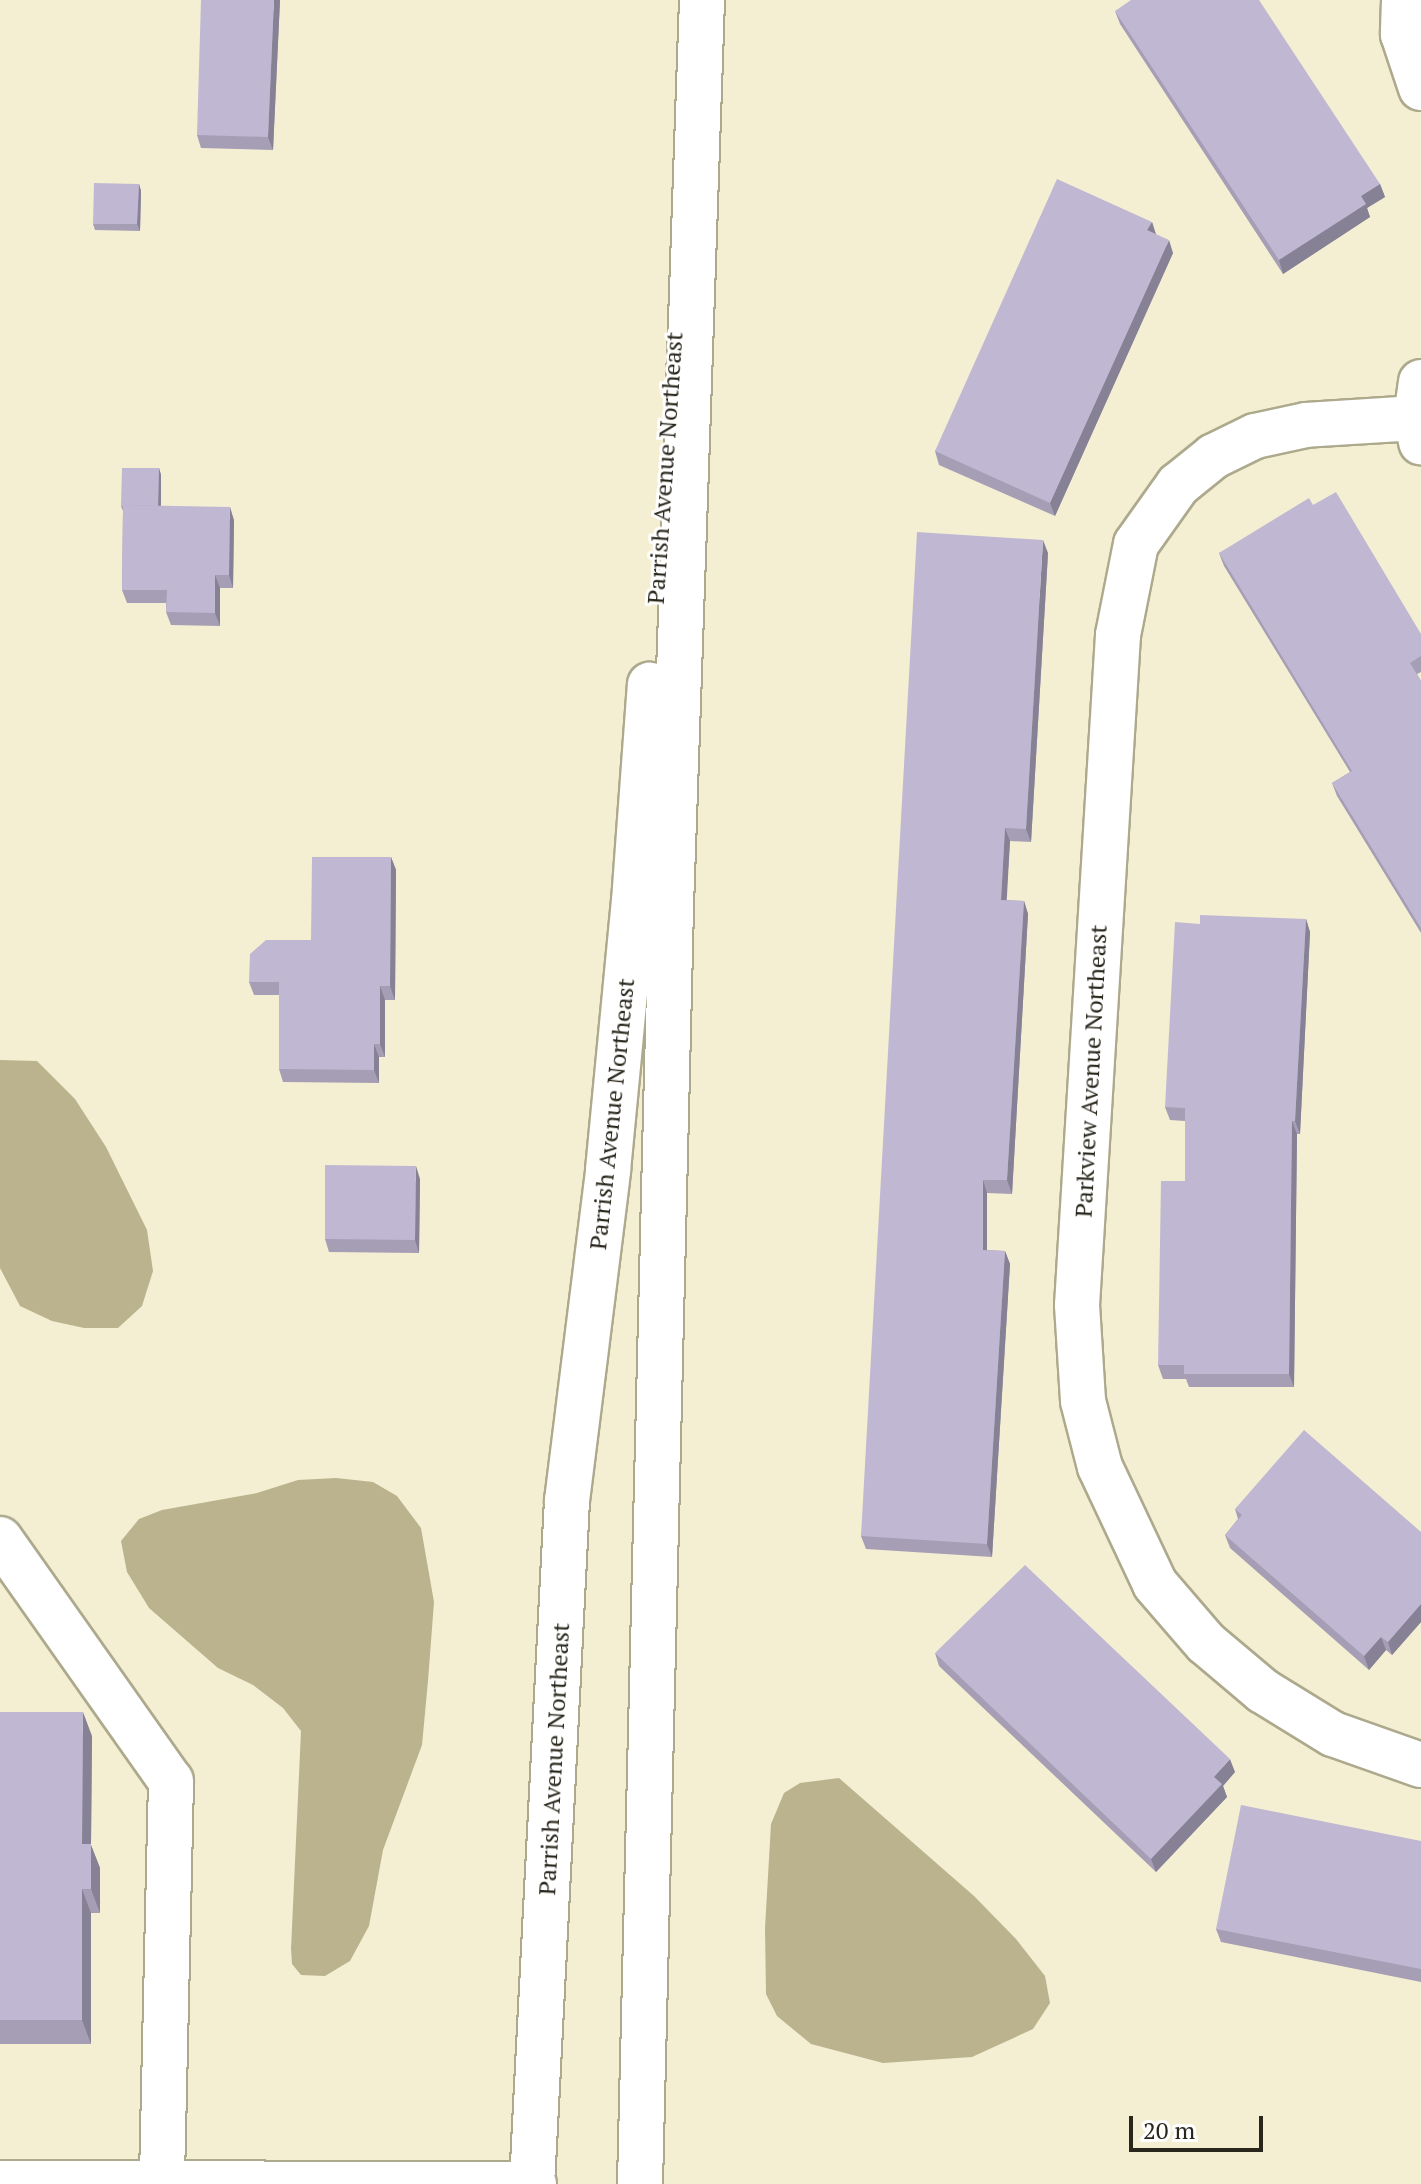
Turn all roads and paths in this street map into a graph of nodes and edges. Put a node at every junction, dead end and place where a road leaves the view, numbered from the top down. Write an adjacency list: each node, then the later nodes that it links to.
1 (702, 0): 3 (main road, Parrish Avenue Northeast)
2 (1404, 0): 4 (main road)
3 (702, 44): 10 (main road, Parrish Avenue Northeast); 11 (main road, Parrish Avenue Northeast)
4 (1421, 88)
5 (1419, 414): 7 (main road, Parkview Avenue Northeast)
6 (0, 1539): 8 (main road)
7 (1421, 1765)
8 (162, 2181): 9 (main road); 10 (main road)
9 (0, 2183)
10 (532, 2184)
11 (640, 2184)

